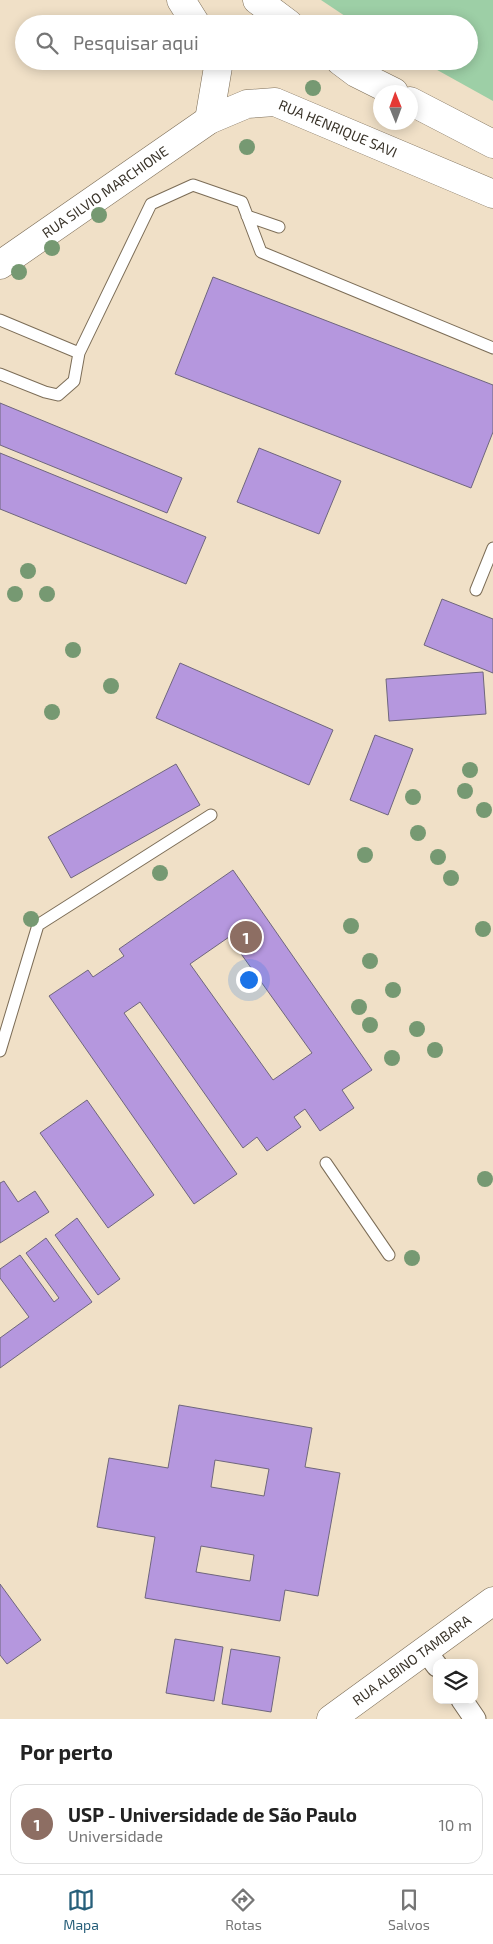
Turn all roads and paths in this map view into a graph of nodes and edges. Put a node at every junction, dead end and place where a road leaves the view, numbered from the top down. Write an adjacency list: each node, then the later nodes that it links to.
1 (181, 0): 3 (street)
2 (257, 0): 4 (street)
3 (190, 15)
4 (277, 15)
5 (217, 70): 9 (street)
6 (352, 70): 7 (street)
7 (380, 85)
8 (418, 105): 10 (street)
9 (209, 120): 11 (street, RUA HENRIQUE SAVI); 14 (street, RUA SILVIO MARCHIONE)
10 (493, 144)
11 (493, 194)
12 (247, 216): 13 (lane); 16 (lane); 17 (lane)
13 (279, 227)
14 (0, 265)
15 (0, 320): 17 (lane)
16 (493, 348)
17 (79, 353): 18 (lane)
18 (0, 374)
19 (493, 548): 20 (lane)
20 (476, 590)
21 (211, 815): 22 (lane)
22 (0, 1051)
23 (326, 1164): 24 (lane)
24 (389, 1256)
25 (493, 1601): 26 (street, RUA ALBINO TAMBARA)
26 (431, 1658): 28 (street, RUA ALBINO TAMBARA)
27 (465, 1704): 29 (street)
28 (331, 1719)
29 (475, 1719)

